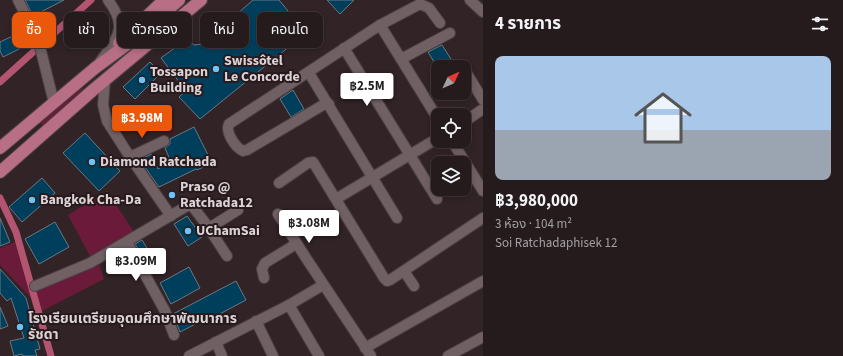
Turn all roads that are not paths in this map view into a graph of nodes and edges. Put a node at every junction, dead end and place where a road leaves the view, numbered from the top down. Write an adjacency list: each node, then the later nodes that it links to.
1 (18, 0): 23 (street)
2 (108, 0): 10 (street)
3 (164, 0): 8 (main road)
4 (179, 0): 18 (main road)
5 (189, 0): 21 (main road)
6 (201, 0): 21 (main road)
7 (470, 0): 9 (street)
8 (150, 12)
9 (483, 12)
10 (117, 14)
11 (440, 23): 12 (street)
12 (380, 25): 16 (street); 17 (street)
13 (450, 33): 17 (street)
14 (117, 38): 18 (street)
15 (117, 45): 18 (main road)
16 (344, 48): 19 (street); 32 (street)
17 (402, 59): 25 (street)
18 (95, 68): 23 (main road)
19 (309, 73): 24 (street); 24 (street)
20 (471, 80): 22 (street)
21 (103, 82): 33 (street); 34 (main road)
22 (483, 100)
23 (54, 102): 30 (main road)
24 (329, 104): 35 (street)
25 (432, 108)
26 (483, 109): 27 (street)
27 (471, 117)
28 (164, 141): 33 (street)
29 (431, 142): 32 (street)
30 (0, 148)
31 (456, 148): 37 (street)
32 (409, 154): 35 (street); 39 (street)
33 (130, 157): 42 (street)
34 (0, 172)
35 (372, 177): 38 (street); 43 (street)
36 (279, 183): 38 (street)
37 (483, 191)
38 (336, 199): 49 (street)
39 (437, 199)
40 (238, 210): 45 (street)
41 (278, 214): 47 (street)
42 (171, 216): 45 (street); 46 (street)
43 (396, 218)
44 (483, 218): 49 (street)
45 (209, 228): 48 (street)
46 (126, 242): 53 (street); 57 (street)
47 (296, 244): 50 (street); 52 (street)
48 (227, 256)
49 (404, 271): 54 (street)
50 (264, 278)
51 (483, 281): 60 (street)
52 (323, 285): 55 (street); 60 (street)
53 (34, 286)
54 (414, 286)
55 (289, 305): 56 (street); 64 (street)
56 (256, 321): 59 (street); 63 (street)
57 (174, 335)
58 (483, 337): 65 (street)
59 (216, 342): 61 (street); 62 (street)
60 (368, 352)
61 (189, 356)
62 (222, 356)
63 (273, 356)
64 (319, 356)
65 (448, 356)

